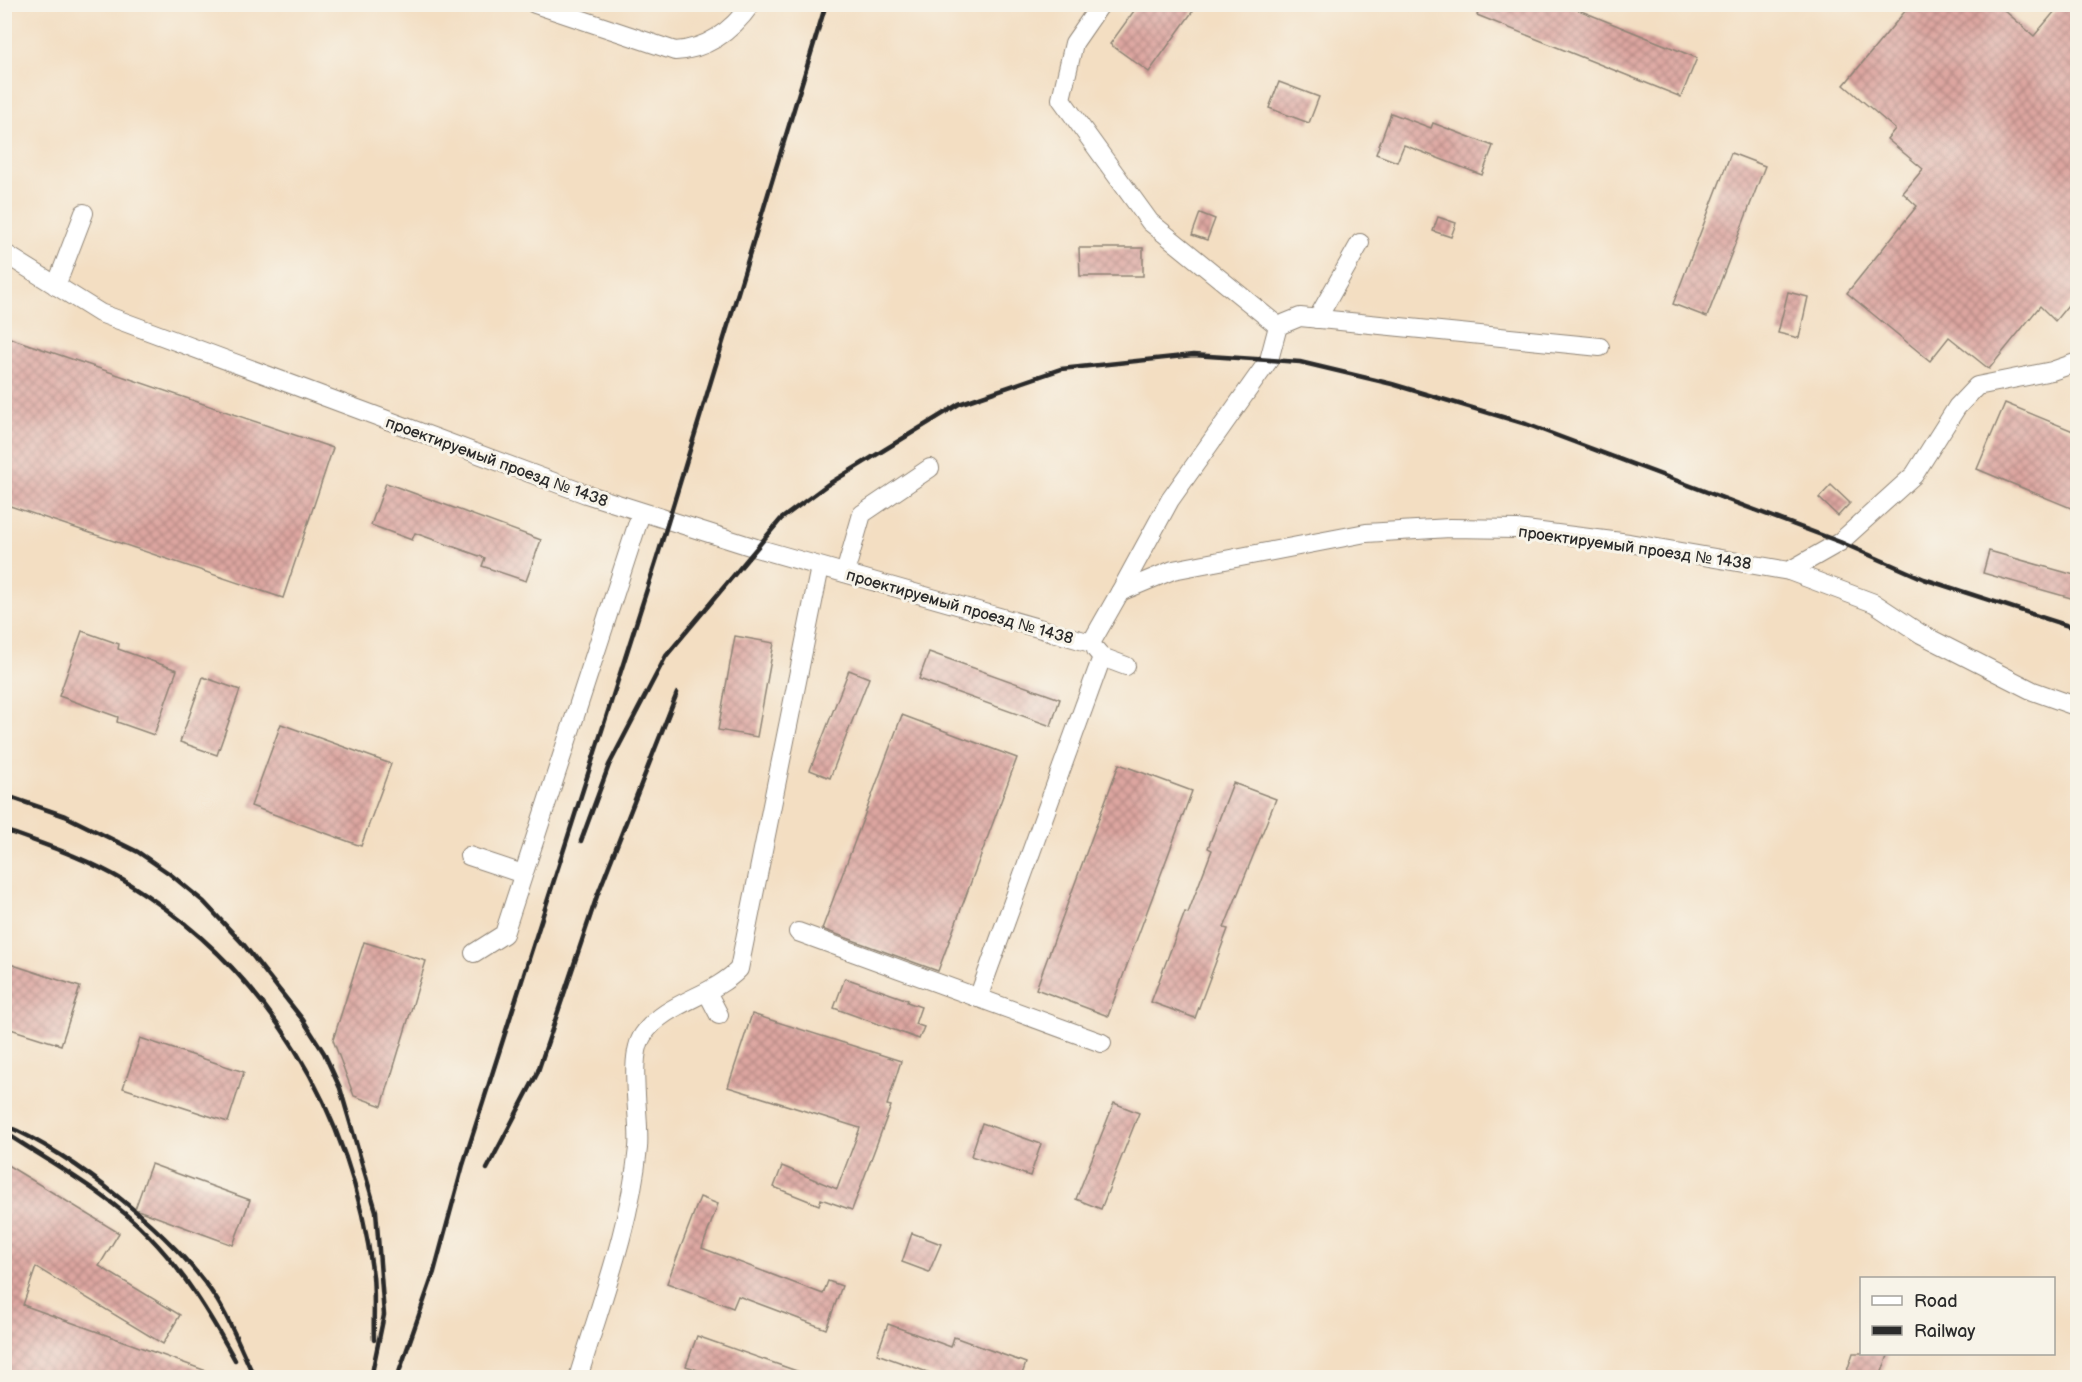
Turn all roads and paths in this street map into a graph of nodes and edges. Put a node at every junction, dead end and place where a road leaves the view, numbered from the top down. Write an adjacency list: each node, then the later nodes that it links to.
1 (535, 4): 2 (street)
2 (751, 4)
3 (1101, 4): 9 (street)
4 (84, 213): 7 (street)
5 (1360, 243): 8 (street)
6 (4, 253): 7 (street, проектируемый проезд № 1438)
7 (56, 286): 13 (street, проектируемый проезд № 1438)
8 (1317, 319): 9 (street); 10 (street)
9 (1278, 326): 17 (street)
10 (1600, 347)
11 (2078, 362): 15 (street)
12 (930, 468): 16 (street)
13 (640, 513): 14 (street, проектируемый проезд № 1438); 22 (street)
14 (820, 567): 16 (street, проектируемый проезд № 1438); 25 (street)
15 (1789, 571): 17 (street, проектируемый проезд № 1438); 20 (street, проектируемый проезд № 1438)
16 (845, 573): 18 (street, проектируемый проезд № 1438)
17 (1120, 592): 18 (street, проектируемый проезд № 1438)
18 (1096, 650): 19 (street); 26 (street)
19 (1126, 666)
20 (2078, 707)
21 (469, 856): 22 (street)
22 (523, 874): 24 (street)
23 (798, 932): 26 (street)
24 (474, 953)
25 (707, 992): 27 (street); 29 (street)
26 (978, 998): 28 (street)
27 (719, 1014)
28 (1102, 1043)
29 (578, 1377)

